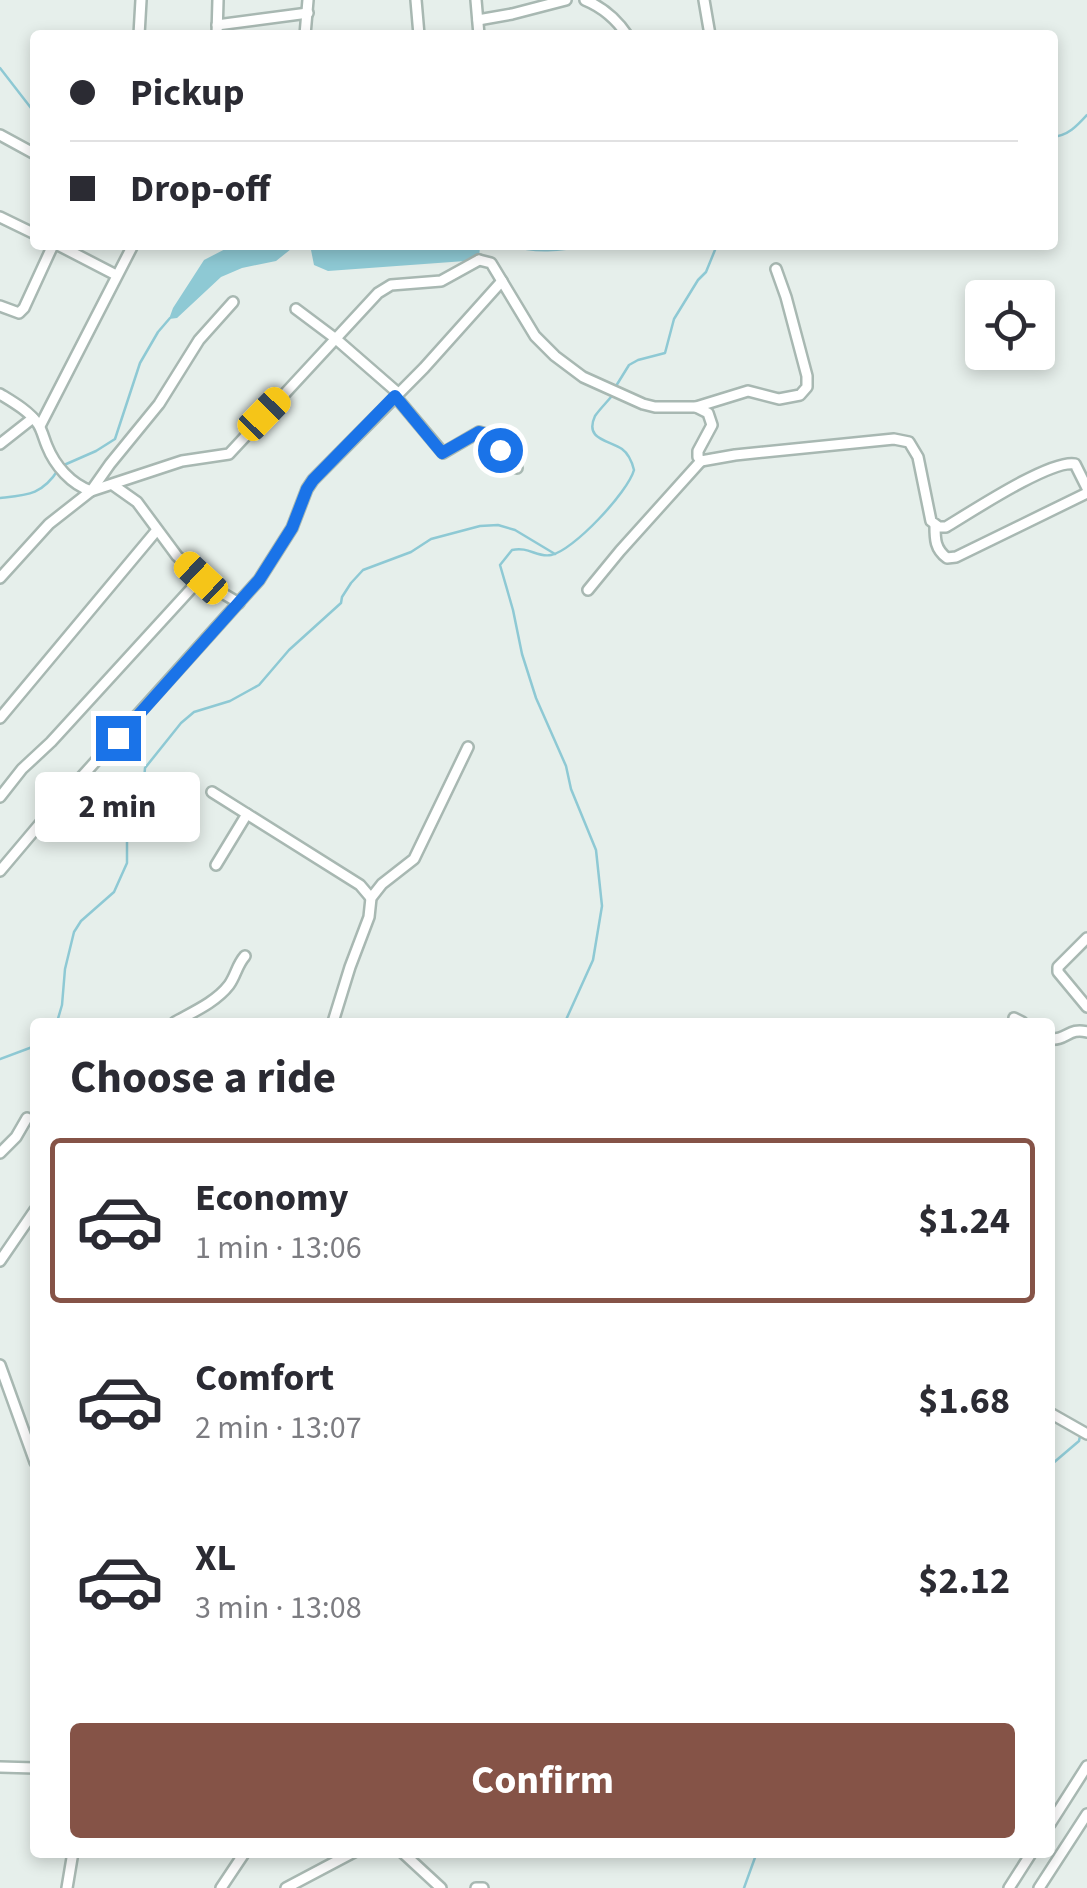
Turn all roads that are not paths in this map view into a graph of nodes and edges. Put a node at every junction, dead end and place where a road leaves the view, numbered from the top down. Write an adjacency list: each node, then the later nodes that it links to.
1 (141, 0): 11 (street)
2 (218, 0): 12 (street)
3 (308, 0): 9 (street)
4 (416, 0): 14 (street)
5 (476, 0): 10 (street)
6 (566, 0): 10 (street)
7 (585, 0): 16 (street)
8 (704, 0): 17 (street)
9 (308, 14): 12 (street); 13 (street)
10 (478, 20): 15 (street)
11 (138, 30)
12 (217, 30)
13 (306, 30)
14 (419, 30)
15 (479, 30)
16 (623, 30)
17 (709, 30)
18 (0, 135): 19 (street)
19 (30, 151)
20 (0, 217): 21 (street)
21 (30, 232)
22 (53, 250): 31 (street)
23 (66, 250): 28 (street)
24 (130, 250): 28 (street)
25 (480, 250): 26 (street)
26 (479, 260): 29 (street); 33 (street)
27 (776, 269): 36 (street)
28 (116, 275): 37 (street)
29 (502, 281): 35 (street); 36 (street)
30 (233, 302): 43 (street)
31 (0, 306)
32 (296, 309): 33 (street)
33 (336, 339): 35 (street); 41 (street)
34 (0, 394): 37 (street)
35 (396, 395): 40 (street); 49 (street)
36 (696, 406): 39 (street)
37 (36, 422): 38 (street); 43 (street)
38 (0, 444)
39 (702, 461): 44 (street); 48 (street)
40 (517, 468)
41 (112, 486): 43 (street); 45 (street)
42 (1087, 490): 44 (street); 44 (street)
43 (91, 491): 46 (street)
44 (935, 526)
45 (158, 530): 47 (street); 50 (street)
46 (0, 578)
47 (201, 578): 49 (street); 53 (street)
48 (588, 590)
49 (238, 603): 56 (street)
50 (0, 718)
51 (468, 747): 57 (street)
52 (212, 792): 54 (street)
53 (0, 796)
54 (247, 814): 55 (street); 57 (street)
55 (216, 865)
56 (0, 870)
57 (371, 898): 62 (street)
58 (1087, 938): 60 (street)
59 (245, 956): 61 (street)
60 (1087, 1007)
61 (181, 1018)
62 (334, 1018)
63 (1087, 1032): 64 (street)
64 (1055, 1039)
65 (26, 1118): 66 (street)
66 (0, 1153)
67 (30, 1217): 68 (street)
68 (0, 1260)
69 (0, 1365): 72 (street)
70 (1055, 1415): 71 (street)
71 (1087, 1434)
72 (30, 1448)
73 (1087, 1766): 77 (street)
74 (0, 1767): 75 (street)
75 (30, 1768)
76 (1087, 1814): 90 (street)
77 (1055, 1816)
78 (72, 1858): 83 (street)
79 (242, 1858): 84 (street)
80 (343, 1858): 85 (street)
81 (409, 1858): 86 (street)
82 (1028, 1858): 89 (street)
83 (68, 1888)
84 (222, 1888)
85 (286, 1888)
86 (442, 1888)
87 (476, 1888): 88 (street)
88 (484, 1888)
89 (1009, 1888)
90 (1039, 1888)

